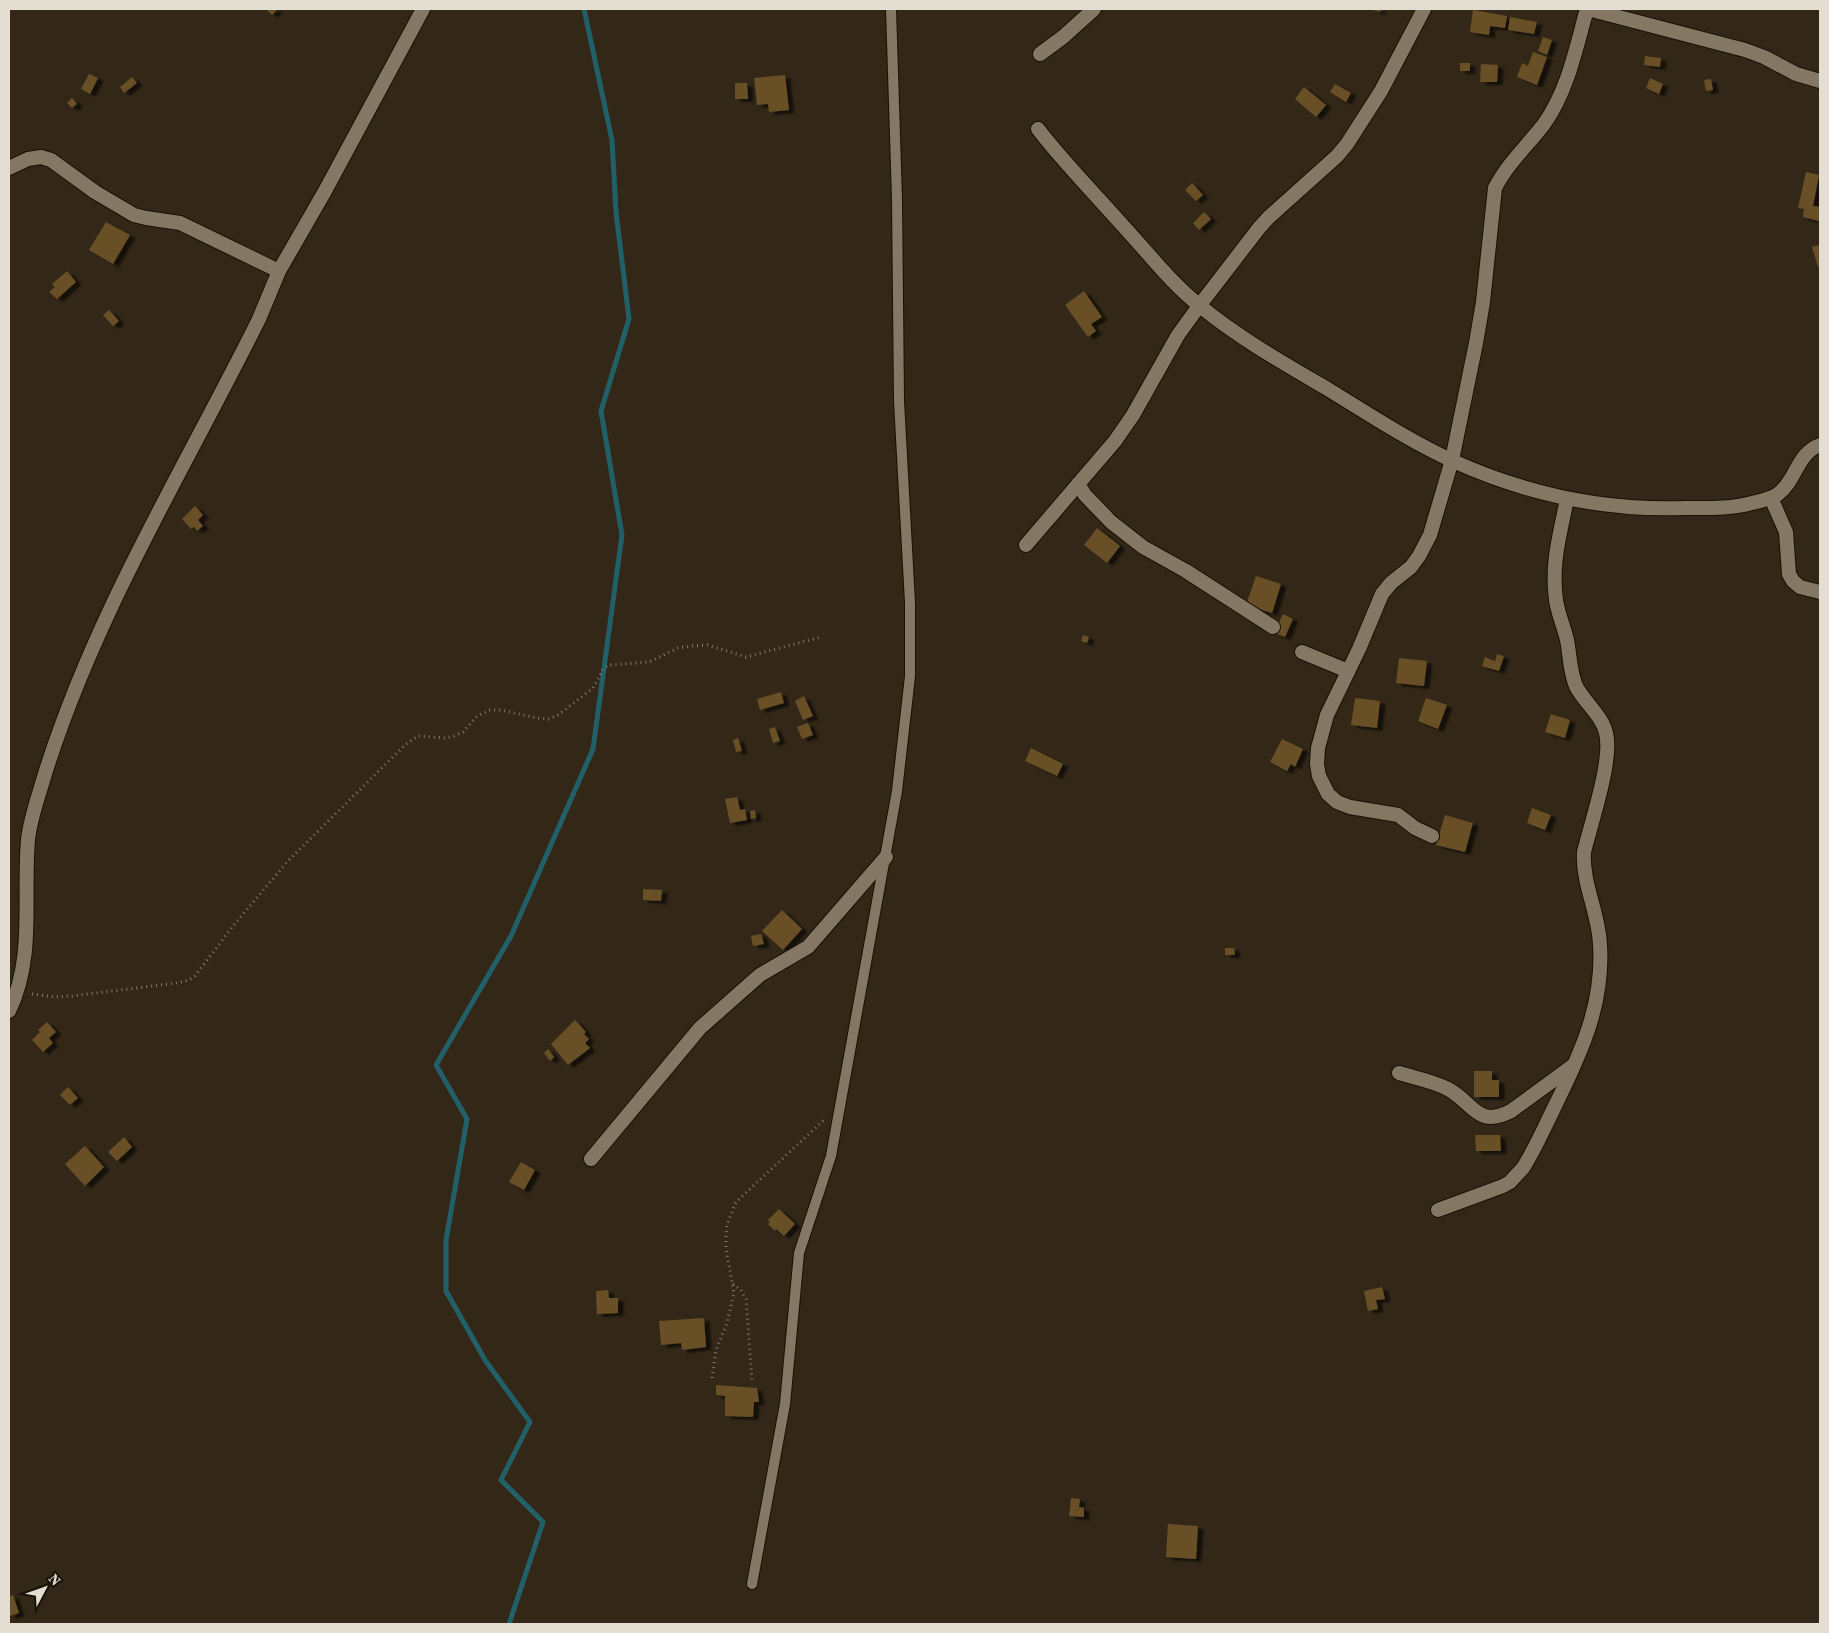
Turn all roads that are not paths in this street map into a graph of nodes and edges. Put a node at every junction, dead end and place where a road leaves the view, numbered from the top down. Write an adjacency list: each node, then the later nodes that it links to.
1 (422, 9): 10 (street)
2 (891, 9): 23 (lane)
3 (1094, 9): 6 (street)
4 (1424, 9): 11 (street)
5 (1587, 9): 7 (street); 13 (street)
6 (1040, 54)
7 (1820, 82)
8 (1038, 129): 11 (street)
9 (11, 164): 10 (street)
10 (279, 271): 24 (street)
11 (1199, 306): 13 (street); 14 (street)
12 (1820, 445): 15 (street)
13 (1452, 460): 16 (street); 21 (street)
14 (1078, 484): 17 (street); 19 (street)
15 (1771, 498): 16 (street); 18 (street)
16 (1567, 499): 25 (street)
17 (1026, 545)
18 (1820, 592)
19 (1272, 627)
20 (1302, 652): 21 (street)
21 (1348, 671): 22 (street)
22 (1432, 836)
23 (886, 857): 27 (street); 29 (lane)
24 (9, 1011)
25 (1576, 1063): 26 (street); 28 (street)
26 (1399, 1073)
27 (591, 1159)
28 (1438, 1210)
29 (752, 1584)

